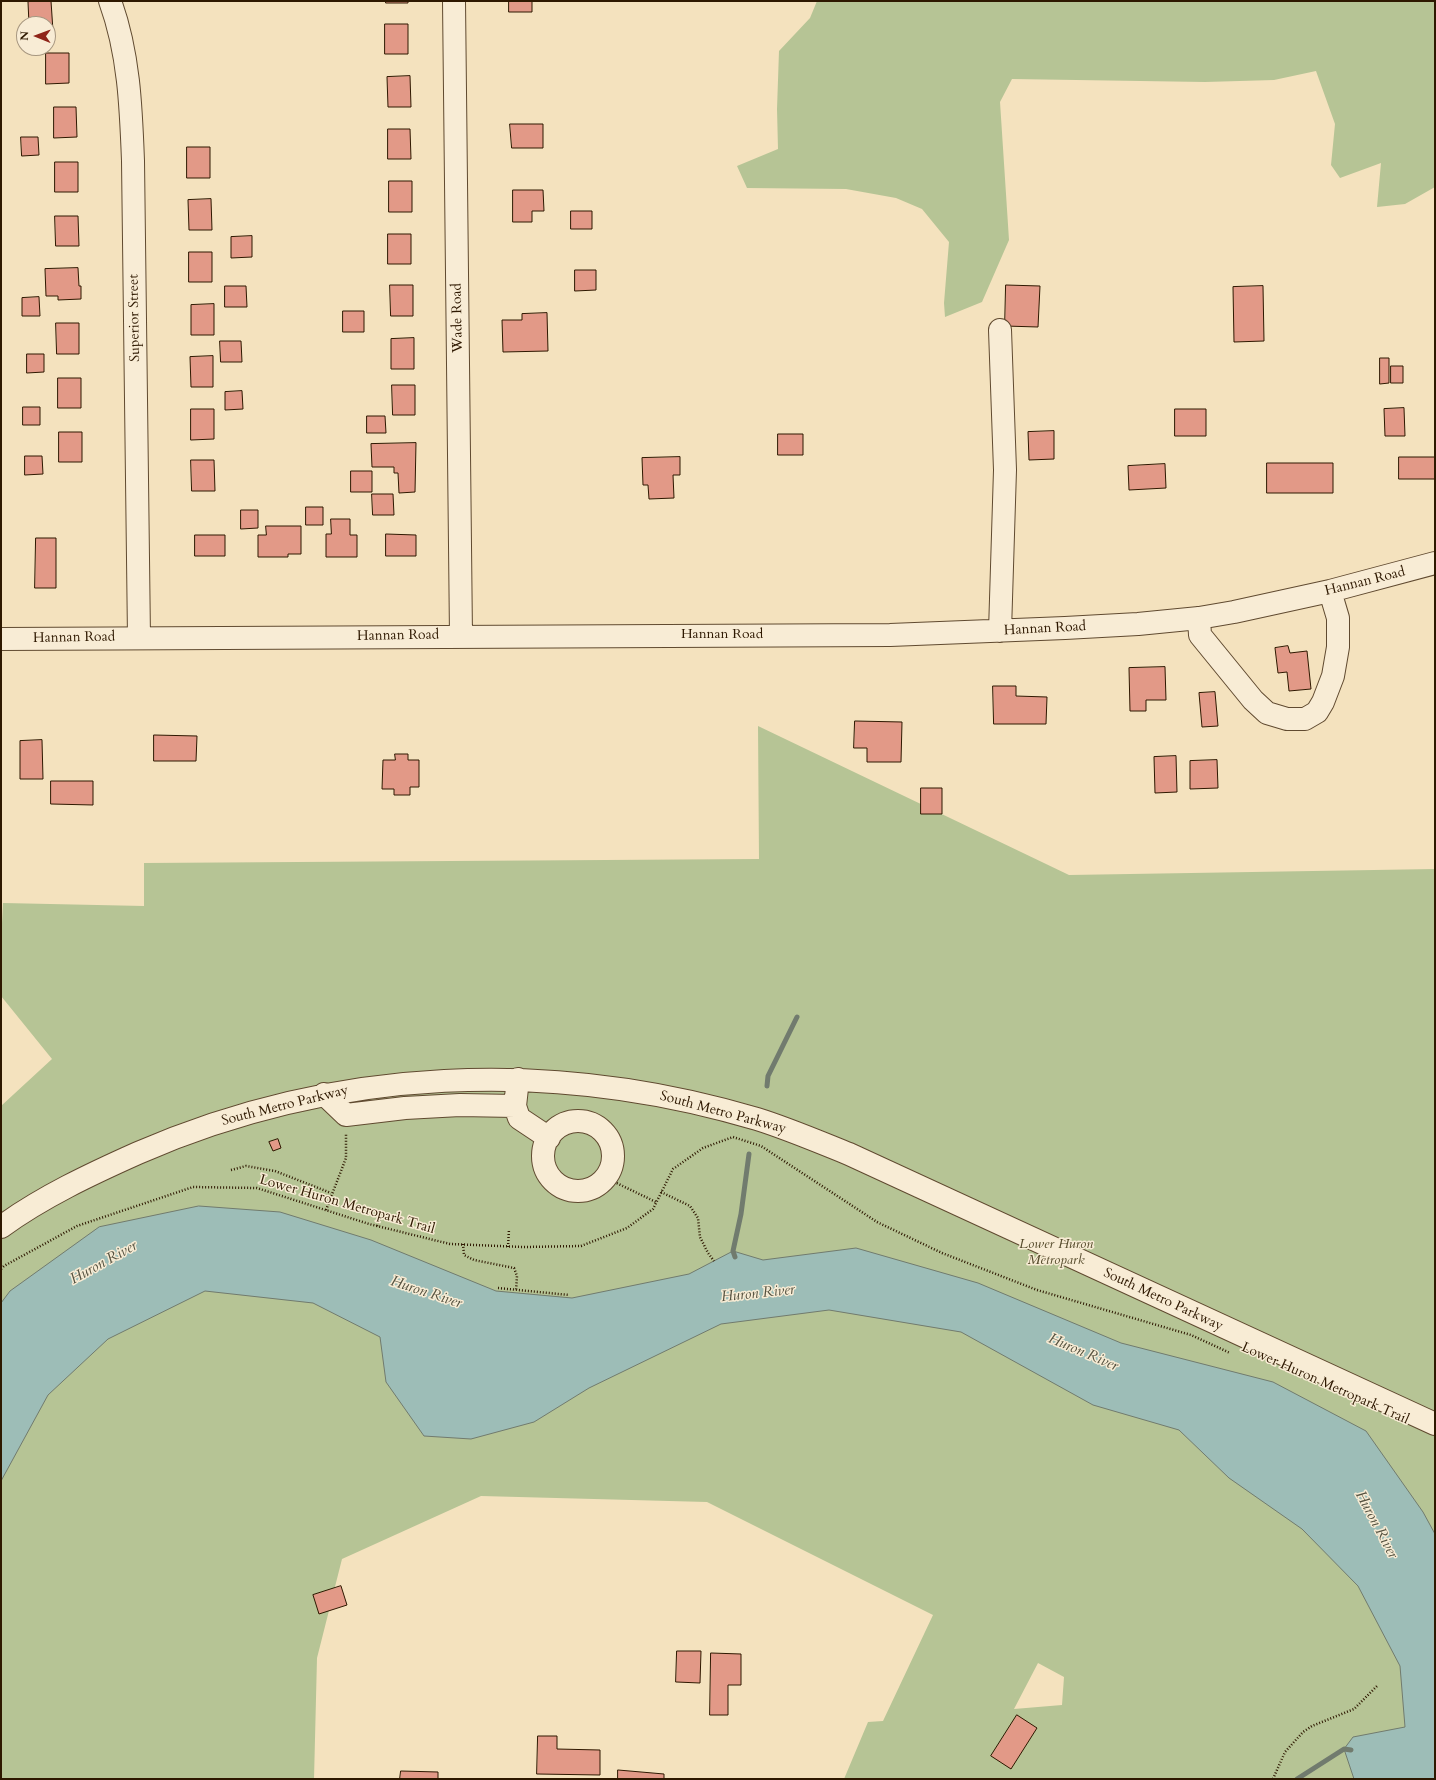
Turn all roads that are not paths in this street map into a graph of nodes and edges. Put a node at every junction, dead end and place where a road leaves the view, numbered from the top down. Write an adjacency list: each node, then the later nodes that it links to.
1 (110, 1): 9 (street, Superior Street)
2 (454, 1): 8 (street, Wade Road)
3 (1000, 330): 7 (street)
4 (1435, 563): 5 (street, Hannan Road)
5 (1330, 591): 6 (street, Hannan Road); 6 (street)
6 (1199, 618): 7 (street, Hannan Road)
7 (1000, 631): 8 (street, Hannan Road)
8 (462, 636): 9 (street, Hannan Road)
9 (139, 638): 10 (street, Hannan Road)
10 (1, 639)
11 (518, 1079): 12 (street, South Metro Parkway); 13 (street); 16 (street, South Metro Parkway)
12 (324, 1094): 13 (street); 15 (street, South Metro Parkway)
13 (515, 1106): 14 (street)
14 (549, 1138): 14 (street)
15 (1, 1227)
16 (1435, 1424)

